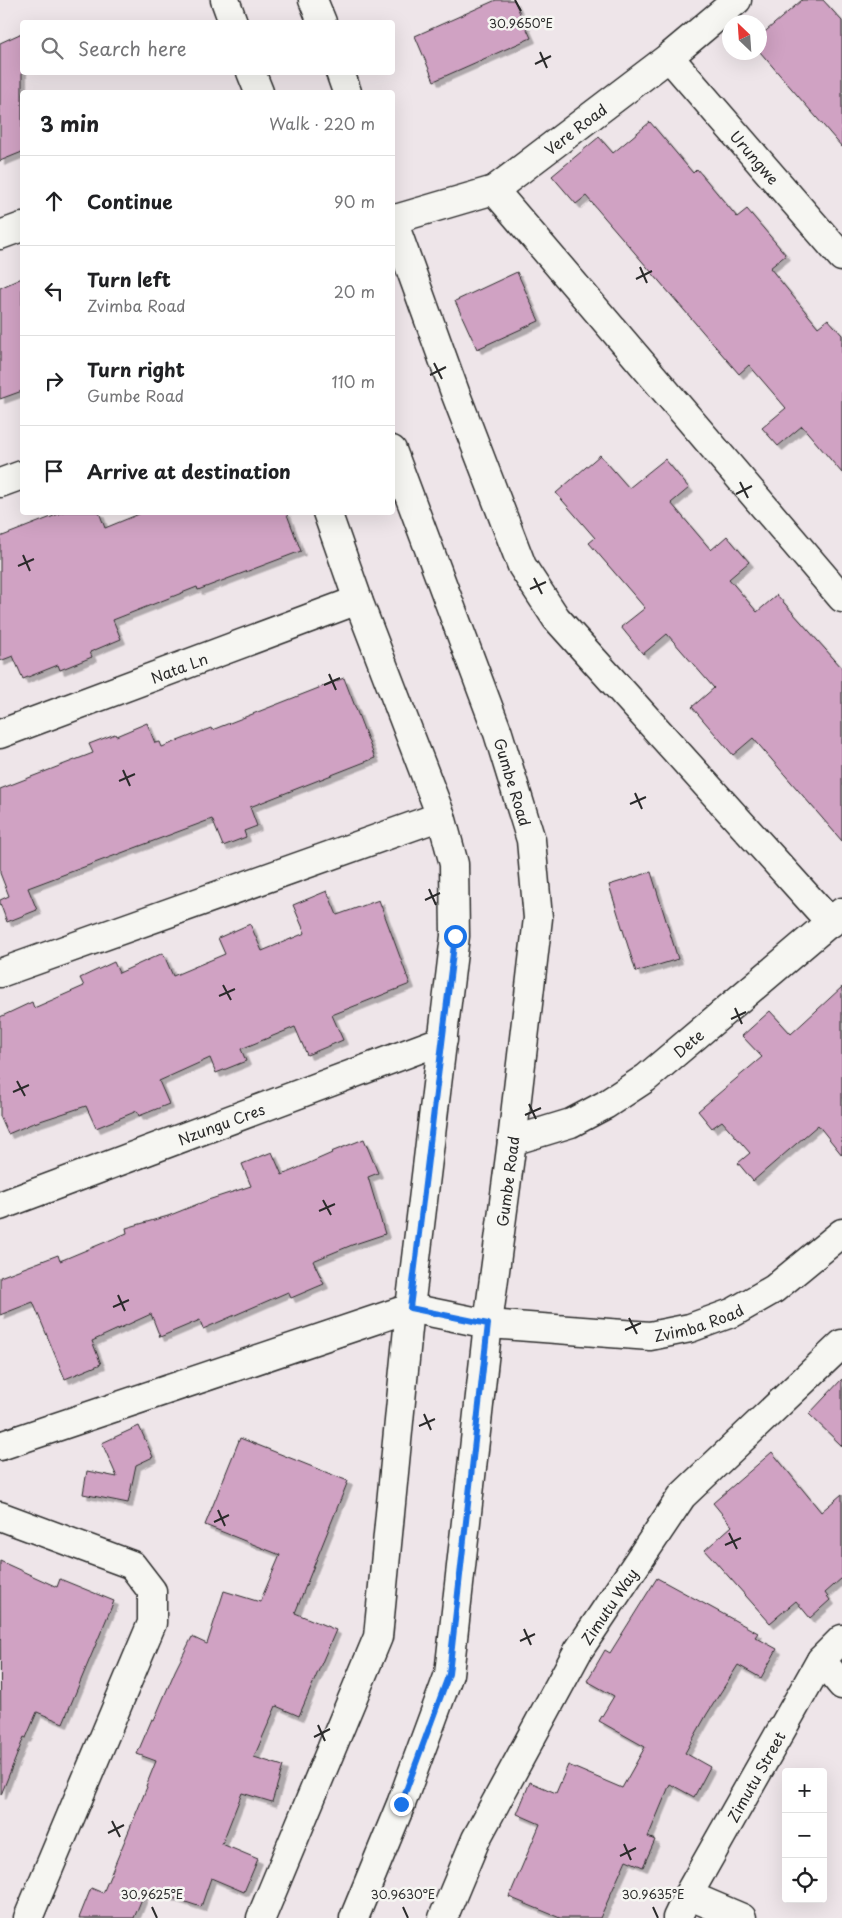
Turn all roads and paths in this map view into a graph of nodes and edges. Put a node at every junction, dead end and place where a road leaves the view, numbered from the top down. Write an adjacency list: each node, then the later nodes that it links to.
1 (225, 0): 4 (street)
2 (313, 0): 5 (street)
3 (737, 0): 6 (street, Vere Road)
4 (232, 20)
5 (321, 20)
6 (669, 57): 11 (street, Vere Road); 16 (street, Urungwe)
7 (252, 75): 9 (street)
8 (341, 75): 10 (street)
9 (258, 90)
10 (346, 90)
11 (494, 190): 12 (street, Vere Road); 21 (street)
12 (395, 219)
13 (395, 226): 25 (street)
14 (20, 227): 15 (street)
15 (0, 235)
16 (842, 257)
17 (395, 458): 28 (street, Gumbe Road)
18 (20, 476): 19 (street)
19 (0, 483)
20 (328, 515): 22 (street)
21 (842, 598)
22 (358, 600): 23 (street, Nata Ln); 24 (street)
23 (0, 734)
24 (441, 816): 26 (street); 27 (street)
25 (836, 918): 28 (street, Dete)
26 (0, 973)
27 (443, 1040): 29 (street, Nzungu Cres); 31 (street)
28 (512, 1141): 32 (street, Gumbe Road)
29 (0, 1206)
30 (842, 1233): 32 (street, Zvimba Road)
31 (410, 1308): 32 (street, Zvimba Road); 34 (street); 41 (street)
32 (488, 1324): 42 (street, Gumbe Road)
33 (842, 1344): 43 (street, Zimutu Way)
34 (0, 1446)
35 (0, 1516): 40 (street)
36 (842, 1639): 37 (street, Zimutu Street)
37 (821, 1660): 38 (street); 39 (street, Zimutu Street)
38 (842, 1685)
39 (682, 1906): 44 (street)
40 (28, 1918)
41 (261, 1918)
42 (354, 1918)
43 (443, 1918)
44 (742, 1918)

